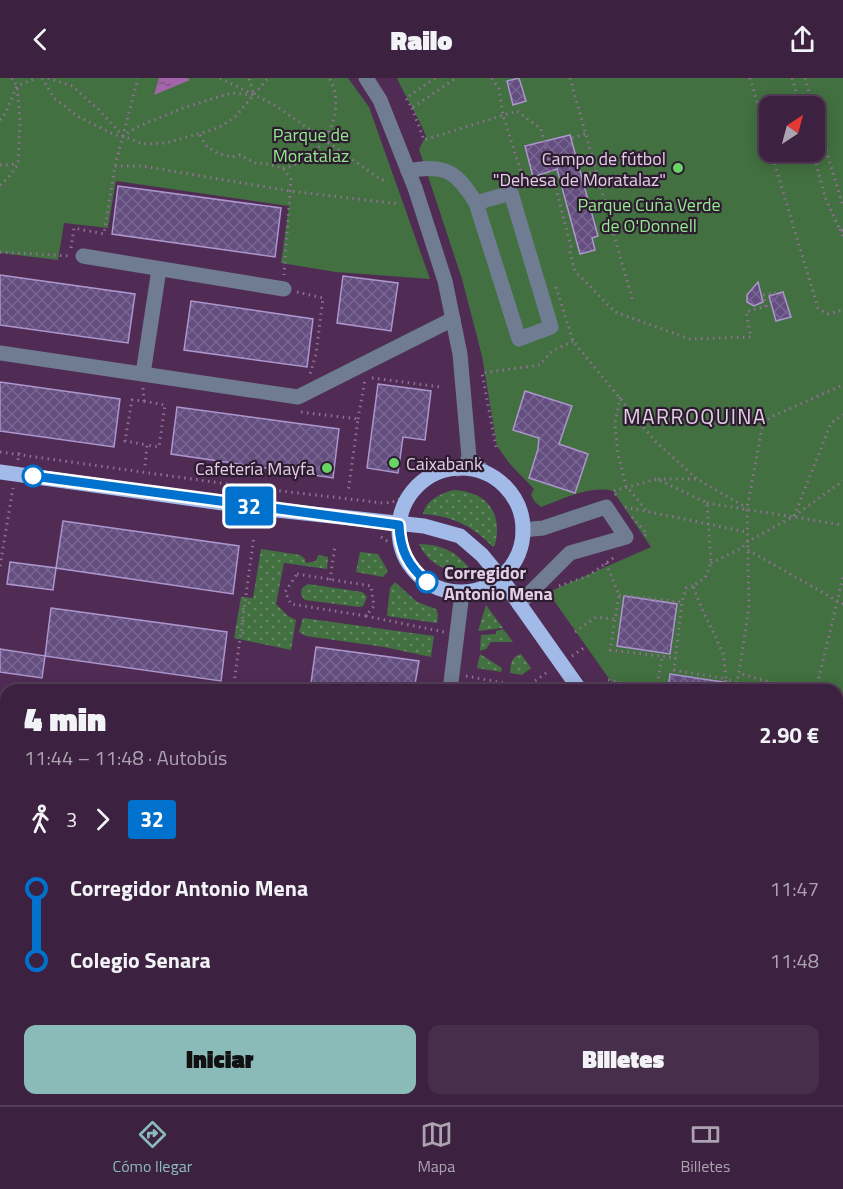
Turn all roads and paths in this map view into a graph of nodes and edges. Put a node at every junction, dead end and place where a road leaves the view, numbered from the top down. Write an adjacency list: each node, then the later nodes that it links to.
1 (12, 78): 18 (path)
2 (36, 78): 18 (path)
3 (42, 78): 28 (path)
4 (48, 78): 28 (path)
5 (138, 78): 28 (path)
6 (220, 78): 19 (path)
7 (249, 78): 19 (path)
8 (268, 78): 19 (path)
9 (329, 78): 30 (path)
10 (366, 78): 38 (street)
11 (456, 78): 22 (path)
12 (492, 78): 24 (path)
13 (570, 78): 26 (path)
14 (750, 78): 23 (path)
15 (792, 78): 20 (path)
16 (805, 78): 21 (path)
17 (431, 79): 22 (path)
18 (17, 86): 25 (path); 34 (path)
19 (254, 95): 27 (path); 28 (path); 30 (path)
20 (797, 96)
21 (810, 96)
22 (412, 108): 24 (path)
23 (759, 108)
24 (503, 115): 41 (path); 44 (path)
25 (0, 120)
26 (585, 134): 29 (path); 39 (path)
27 (200, 135): 28 (path); 37 (path)
28 (123, 136): 36 (path)
29 (572, 138)
30 (324, 140): 37 (path); 40 (path)
31 (825, 145): 47 (path)
32 (774, 162): 58 (path)
33 (816, 162): 48 (path)
34 (18, 164): 35 (path); 42 (path)
35 (0, 165)
36 (115, 166): 43 (path); 52 (path)
37 (283, 168): 43 (path)
38 (408, 171): 45 (street); 59 (street)
39 (596, 171): 41 (path); 57 (path)
40 (388, 178)
41 (555, 184): 56 (path)
42 (0, 185)
43 (290, 191): 46 (path); 55 (path)
44 (527, 193)
45 (476, 203): 45 (street)
46 (399, 204)
47 (843, 206)
48 (839, 228): 49 (path); 50 (path)
49 (843, 231)
50 (843, 237)
51 (0, 252): 52 (path)
52 (76, 256): 53 (street)
53 (159, 269): 55 (street); 62 (street)
54 (555, 282): 60 (path)
55 (284, 289)
56 (776, 293)
57 (633, 302)
58 (843, 310)
59 (453, 319): 62 (street); 74 (street)
60 (573, 341): 65 (path); 70 (path)
61 (0, 353): 62 (street)
62 (142, 374): 66 (path)
63 (843, 385): 87 (path)
64 (441, 387): 68 (path)
65 (620, 397): 81 (path); 83 (path)
66 (144, 401): 69 (path); 69 (path)
67 (843, 415): 89 (path)
68 (358, 419)
69 (147, 445): 76 (path)
70 (496, 447)
71 (20, 448): 73 (path)
72 (0, 452): 73 (path)
73 (19, 454): 75 (path); 77 (path)
74 (469, 457): 77 (street); 79 (street)
75 (18, 460)
76 (145, 466)
77 (453, 466): 79 (main road); 91 (main road)
78 (0, 472): 91 (main road)
79 (485, 473): 93 (main road)
80 (657, 479): 81 (path); 83 (path); 86 (path)
81 (697, 479): 87 (path)
82 (843, 481): 89 (path)
83 (626, 486): 85 (path); 88 (path)
84 (13, 487): 105 (path)
85 (618, 499)
86 (707, 503): 87 (path); 90 (path)
87 (747, 508): 89 (path); 94 (path)
88 (648, 512): 90 (path); 97 (path)
89 (794, 516): 92 (path); 98 (path)
90 (709, 524): 94 (path); 104 (path)
91 (399, 525): 107 (main road); 111 (main road)
92 (843, 525)
93 (523, 530): 107 (main road); 115 (street)
94 (747, 532): 98 (path)
95 (254, 536): 129 (path)
96 (377, 536): 99 (path)
97 (639, 540)
98 (747, 542): 101 (path); 104 (path)
99 (390, 543)
100 (335, 546): 108 (path)
101 (747, 549): 113 (path); 124 (path)
102 (622, 552): 103 (path)
103 (606, 563): 110 (path); 112 (path)
104 (711, 563): 109 (path)
105 (0, 566)
106 (843, 577): 113 (path)
107 (501, 578): 111 (main road); 115 (main road)
108 (330, 580): 117 (path); 117 (path)
109 (693, 586): 114 (path); 126 (path)
110 (550, 590)
111 (462, 592): 125 (street)
112 (619, 594): 114 (path); 118 (path)
113 (838, 601): 116 (path); 139 (path)
114 (682, 602): 122 (path)
115 (519, 604): 123 (main road)
116 (843, 604)
117 (366, 616): 119 (path)
118 (614, 619): 120 (path); 121 (path)
119 (446, 632)
120 (575, 632)
121 (662, 657): 122 (path); 135 (path)
122 (675, 658): 126 (path)
123 (561, 663): 132 (path); 133 (main road)
124 (738, 673): 128 (path); 138 (path)
125 (452, 674): 130 (street); 131 (path)
126 (726, 678): 128 (path); 136 (path)
127 (608, 680): 134 (path)
128 (736, 683): 137 (path)
129 (234, 684)
130 (451, 684)
131 (509, 684)
132 (530, 684)
133 (576, 684)
134 (626, 684)
135 (655, 684)
136 (725, 684)
137 (739, 684)
138 (776, 684)
139 (817, 684)

